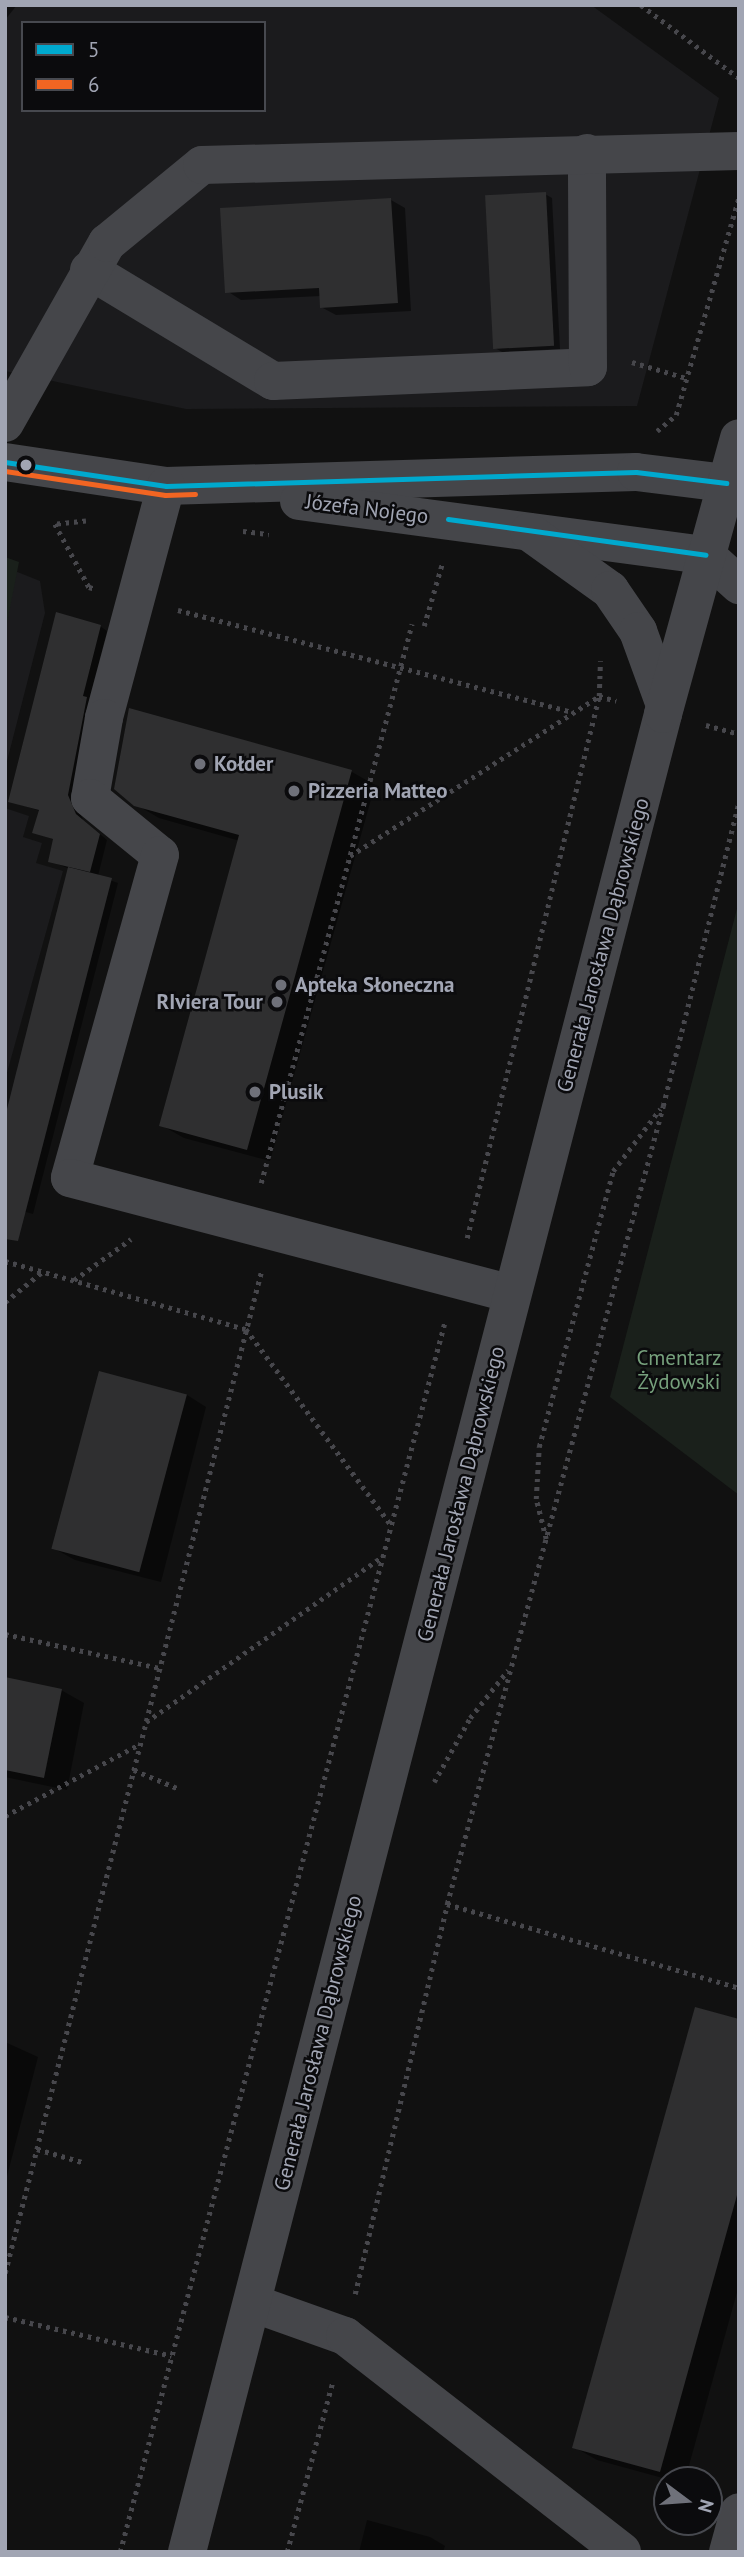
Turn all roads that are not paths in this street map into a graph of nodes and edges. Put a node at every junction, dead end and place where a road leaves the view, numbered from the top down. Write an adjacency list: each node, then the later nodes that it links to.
1 (739, 151): 2 (street)
2 (587, 153): 3 (street); 3 (street)
3 (89, 270): 4 (street)
4 (5, 423)
5 (739, 438): 8 (street, Generała Jarosława Dąbrowskiego)
6 (5, 462): 7 (street, Józefa Nojego)
7 (181, 485): 8 (street, Józefa Nojego); 9 (street, Józefa Nojego); 13 (street)
8 (732, 488): 10 (street, Generała Jarosława Dąbrowskiego)
9 (527, 530): 10 (street, Józefa Nojego); 12 (street)
10 (706, 555): 11 (street); 12 (street, Generała Jarosława Dąbrowskiego)
11 (739, 585)
12 (664, 710): 13 (street, Generała Jarosława Dąbrowskiego)
13 (512, 1294): 14 (street, Generała Jarosława Dąbrowskiego)
14 (251, 2303): 16 (street, Generała Jarosława Dąbrowskiego); 17 (street)
15 (739, 2512): 18 (street)
16 (187, 2552)
17 (622, 2552)
18 (728, 2552)

